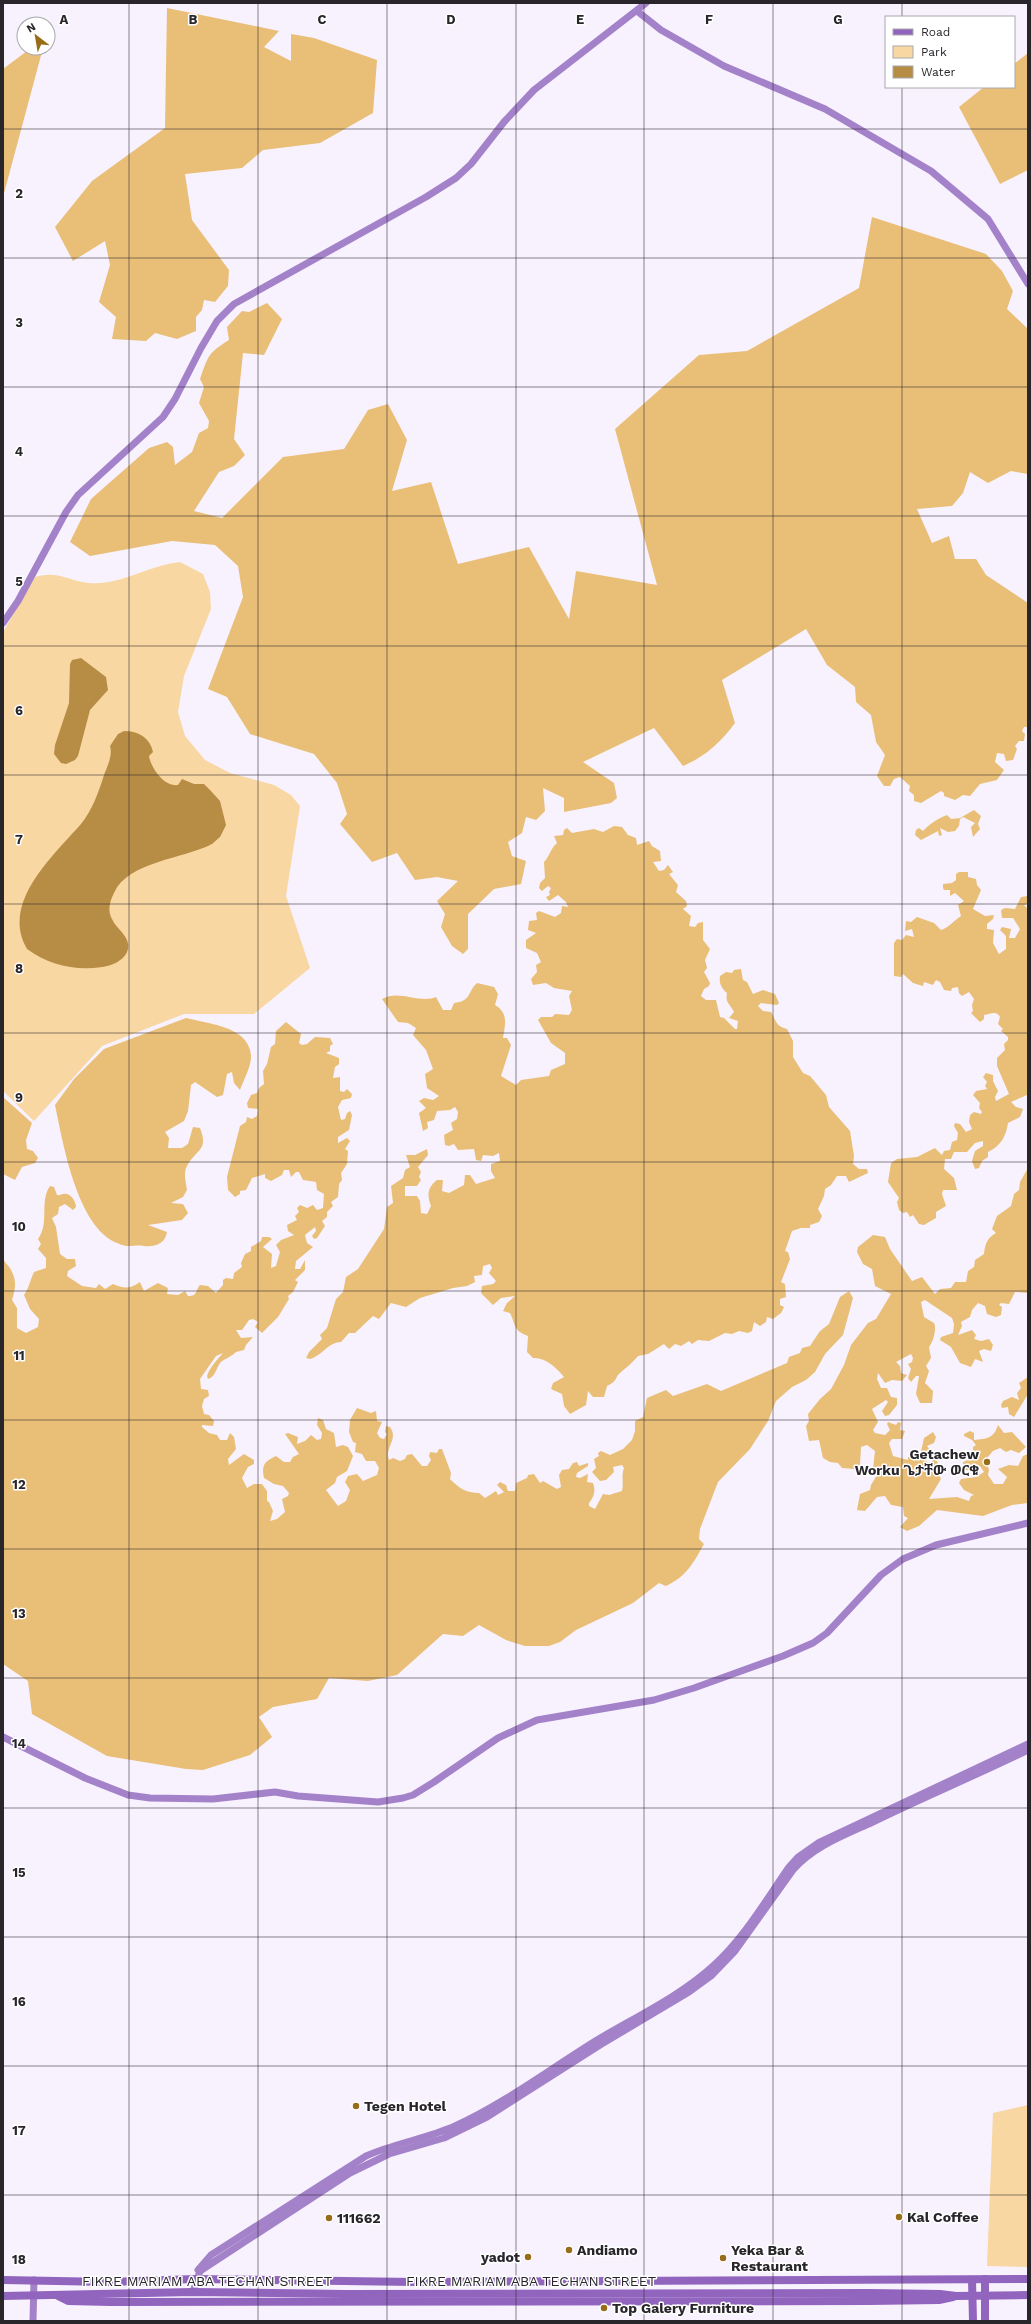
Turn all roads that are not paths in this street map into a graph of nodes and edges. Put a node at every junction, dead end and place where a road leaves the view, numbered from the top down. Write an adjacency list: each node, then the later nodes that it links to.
1 (646, 3): 2 (main road)
2 (637, 11): 3 (main road); 4 (main road)
3 (1028, 284)
4 (3, 623)
5 (1028, 1522): 6 (main road)
6 (3, 1737)
7 (1028, 1744): 9 (main road)
8 (1028, 1750): 9 (main road)
9 (567, 2062): 10 (main road)
10 (195, 2279): 13 (main road, FIKRE MARIAM ABA TECHAN STREET); 16 (main road, FIKRE MARIAM ABA TECHAN STREET); 17 (main road)
11 (1028, 2279): 15 (main road, FIKRE MARIAM ABA TECHAN STREET)
12 (3, 2280): 13 (main road, FIKRE MARIAM ABA TECHAN STREET)
13 (34, 2280): 23 (main road)
14 (972, 2280): 15 (main road, FIKRE MARIAM ABA TECHAN STREET); 16 (main road, FIKRE MARIAM ABA TECHAN STREET); 25 (main road)
15 (985, 2280): 20 (main road)
16 (759, 2281): 18 (main road)
17 (193, 2292): 18 (main road, FIKRE MARIAM ABA TECHAN STREET); 19 (main road, FIKRE MARIAM ABA TECHAN STREET)
18 (759, 2293): 24 (main road, FIKRE MARIAM ABA TECHAN STREET)
19 (53, 2295): 23 (main road, FIKRE MARIAM ABA TECHAN STREET); 24 (main road)
20 (984, 2295): 21 (main road, FIKRE MARIAM ABA TECHAN STREET); 25 (main road, FIKRE MARIAM ABA TECHAN STREET); 29 (main road)
21 (1024, 2295): 26 (main road)
22 (3, 2296): 23 (main road, FIKRE MARIAM ABA TECHAN STREET)
23 (34, 2296): 27 (main road)
24 (956, 2296): 25 (main road, FIKRE MARIAM ABA TECHAN STREET)
25 (972, 2296): 28 (main road)
26 (1028, 2300)
27 (33, 2321)
28 (973, 2321)
29 (984, 2321)

